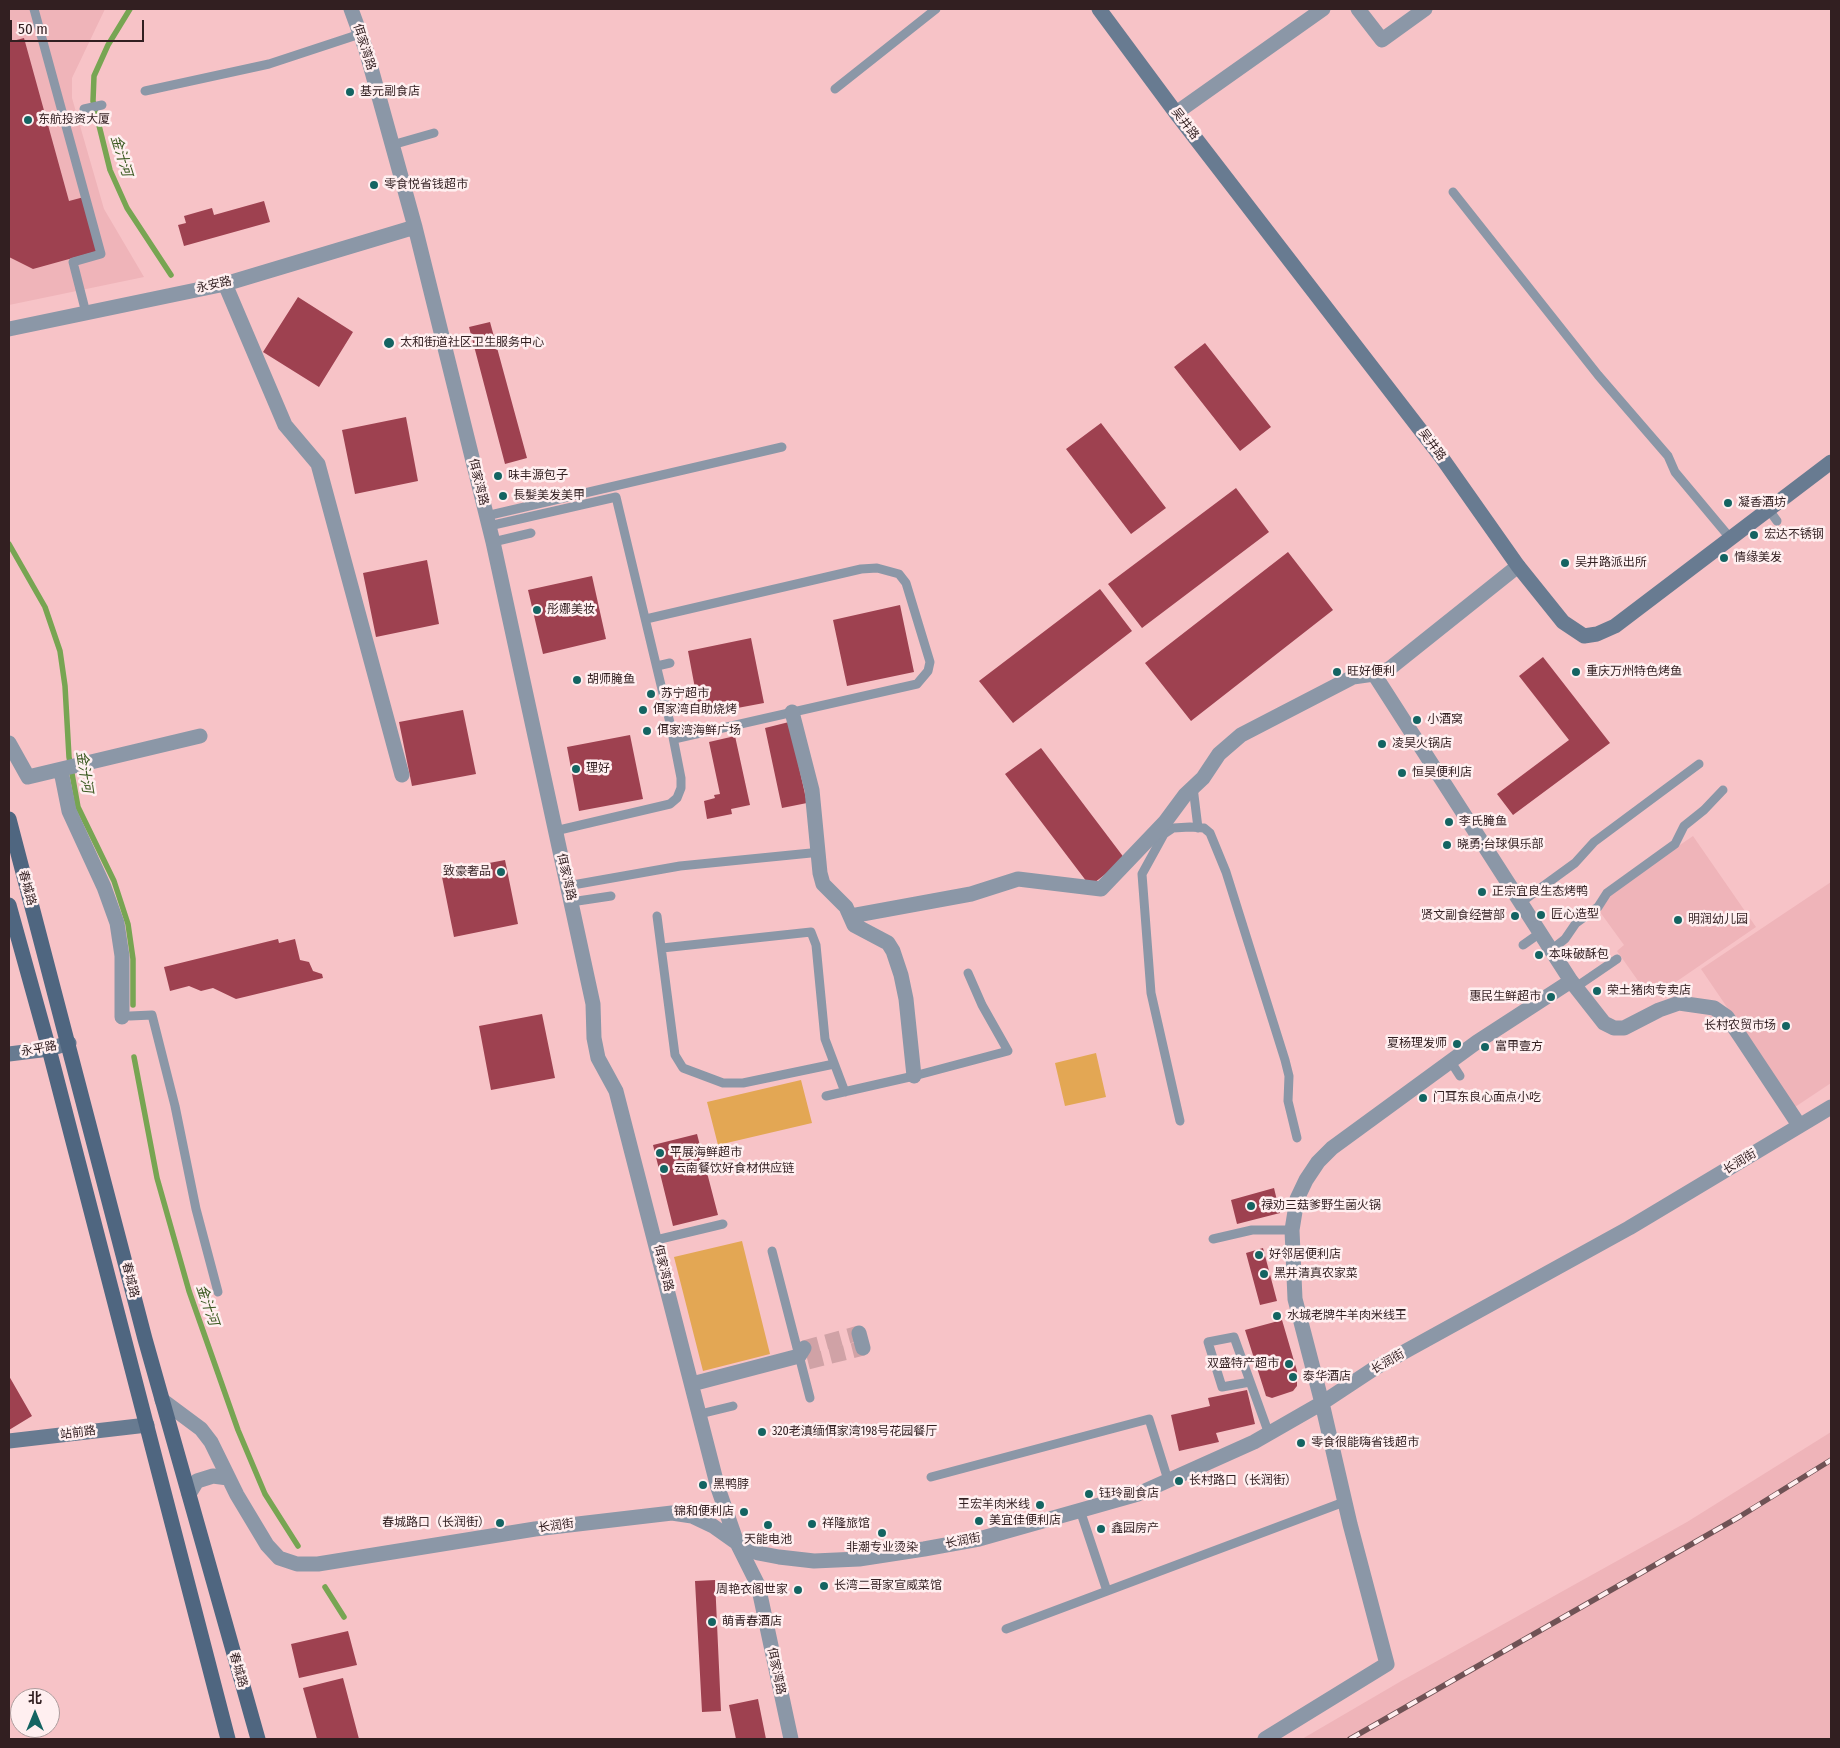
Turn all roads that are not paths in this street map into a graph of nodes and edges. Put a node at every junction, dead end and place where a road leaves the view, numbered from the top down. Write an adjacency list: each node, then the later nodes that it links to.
1 (34, 9): 19 (lane)
2 (936, 9): 9 (lane)
3 (1099, 9): 13 (street, 吴井路)
4 (1323, 9): 13 (street)
5 (1358, 9): 6 (street)
6 (1425, 9)
7 (355, 10): 8 (street, 佴家湾路)
8 (360, 34): 10 (lane); 15 (street, 佴家湾路)
9 (835, 89)
10 (145, 92)
11 (102, 105): 12 (lane)
12 (84, 109)
13 (1176, 113): 27 (street, 吴井路)
14 (434, 133): 15 (lane)
15 (392, 145): 17 (street, 佴家湾路)
16 (1453, 192): 25 (lane)
17 (415, 227): 18 (street, 永安路); 23 (street, 佴家湾路)
18 (225, 284): 19 (street, 永安路); 38 (street)
19 (86, 313): 20 (street, 永安路)
20 (9, 329)
21 (782, 447): 23 (lane)
22 (1831, 462): 25 (street, 吴井路)
23 (487, 521): 26 (street, 佴家湾路); 28 (lane)
24 (531, 533): 26 (lane)
25 (1731, 539): 27 (street, 吴井路)
26 (492, 542): 43 (street, 佴家湾路)
27 (1518, 566): 31 (street)
28 (646, 619): 30 (lane); 32 (lane)
29 (670, 663): 30 (lane)
30 (657, 666): 34 (lane)
31 (1374, 674): 39 (street); 48 (street)
32 (792, 712): 34 (lane); 51 (street)
33 (200, 736): 37 (street)
34 (674, 739): 43 (lane)
35 (9, 744): 37 (street)
36 (1699, 764): 48 (lane)
37 (61, 771): 59 (street)
38 (402, 775)
39 (1193, 787): 42 (lane); 51 (street)
40 (1723, 790): 55 (lane)
41 (9, 819): 60 (main road, 春城路)
42 (1198, 828): 70 (lane); 72 (lane)
43 (555, 831): 45 (street, 佴家湾路)
44 (811, 853): 45 (lane)
45 (568, 886): 47 (street, 佴家湾路)
46 (611, 896): 47 (lane)
47 (571, 902): 76 (street, 佴家湾路)
48 (1520, 902): 52 (street)
49 (9, 905): 61 (main road, 春城路)
50 (658, 916): 54 (lane)
51 (851, 916): 65 (street)
52 (1540, 933): 53 (lane); 55 (street)
53 (1523, 945)
54 (662, 948): 64 (lane); 64 (lane)
55 (1550, 950): 58 (street)
56 (1617, 959): 58 (lane)
57 (968, 973): 65 (lane)
58 (1573, 984): 63 (street); 71 (street)
59 (126, 1016): 78 (lane)
60 (68, 1043): 61 (street, 永平路); 83 (main road, 春城路)
61 (49, 1050): 62 (street, 永平路); 87 (main road, 春城路)
62 (9, 1054)
63 (1451, 1062): 66 (lane); 74 (street)
64 (834, 1064): 67 (lane)
65 (914, 1076): 67 (lane)
66 (1460, 1076)
67 (845, 1092): 68 (lane)
68 (826, 1096)
69 (1831, 1107): 71 (street, 长润街)
70 (1180, 1121)
71 (1799, 1126): 84 (street, 长润街)
72 (1297, 1138)
73 (723, 1224): 76 (lane)
74 (1292, 1230): 75 (lane); 84 (street)
75 (1213, 1239)
76 (656, 1240): 81 (street, 佴家湾路)
77 (772, 1250): 79 (lane)
78 (218, 1292)
79 (803, 1355): 81 (street); 82 (lane)
80 (1250, 1382): 80 (lane); 88 (lane)
81 (692, 1384): 86 (street, 佴家湾路)
82 (810, 1398)
83 (162, 1400): 91 (street, 长润街); 93 (main road, 春城路)
84 (1322, 1403): 88 (street, 长润街); 94 (street)
85 (733, 1406): 86 (lane)
86 (700, 1414): 96 (street, 佴家湾路)
87 (147, 1425): 89 (street, 站前路); 99 (main road, 春城路)
88 (1269, 1434): 92 (street, 长润街)
89 (9, 1441)
90 (931, 1477): 92 (lane)
91 (228, 1478): 93 (street); 96 (street, 长润街)
92 (1168, 1480): 95 (street, 长润街)
93 (189, 1494): 100 (main road, 春城路)
94 (1344, 1502): 97 (lane); 102 (street)
95 (1080, 1510): 96 (street, 长润街); 97 (lane)
96 (737, 1543): 101 (street, 佴家湾路)
97 (1107, 1592): 98 (lane)
98 (1006, 1629)
99 (228, 1739)
100 (258, 1739)
101 (791, 1739)
102 (1265, 1739)

